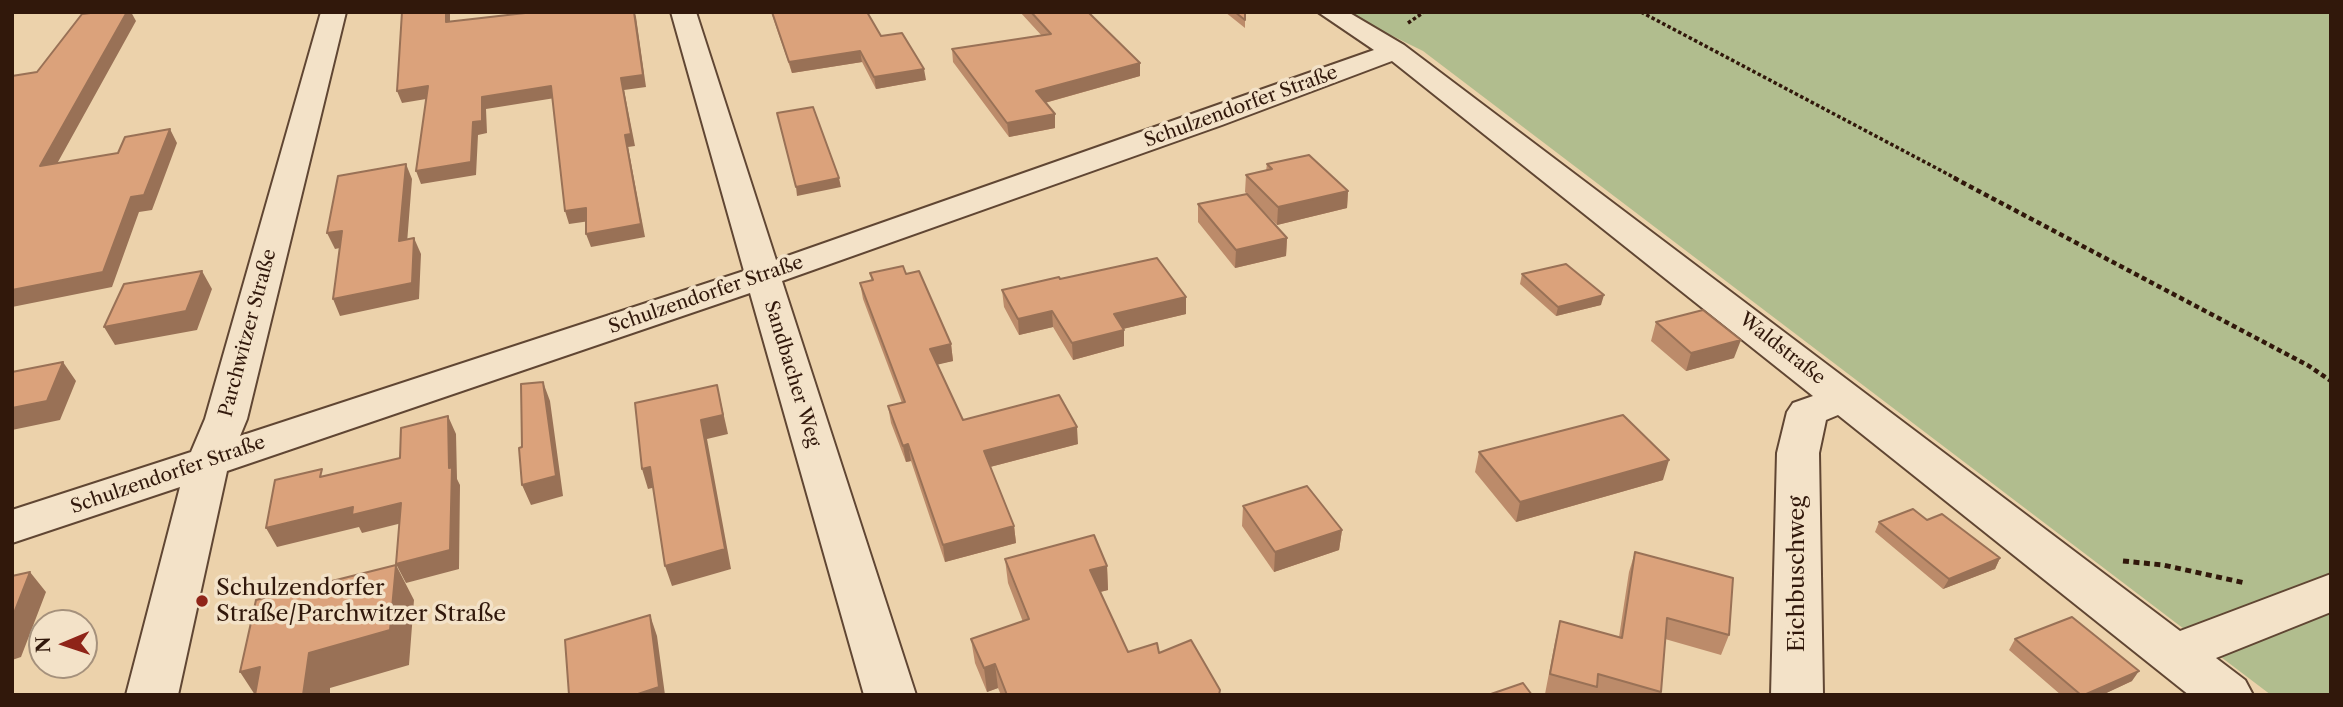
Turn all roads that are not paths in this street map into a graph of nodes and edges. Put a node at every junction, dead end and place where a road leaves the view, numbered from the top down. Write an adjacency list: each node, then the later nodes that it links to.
1 (334, 12): 7 (street, Parchwitzer Straße)
2 (683, 12): 5 (street, Sandbacher Weg)
3 (1330, 12): 4 (street, Waldstraße)
4 (1395, 51): 5 (street, Schulzendorfer Straße); 6 (street, Waldstraße)
5 (761, 277): 7 (street, Schulzendorfer Straße); 12 (street, Sandbacher Weg)
6 (1847, 398): 10 (street, Waldstraße); 13 (street, Eichbuschweg)
7 (208, 461): 8 (street, Schulzendorfer Straße); 11 (street, Parchwitzer Straße)
8 (12, 527)
9 (2331, 592): 10 (street)
10 (2174, 654): 14 (street, Waldstraße)
11 (152, 695)
12 (890, 695)
13 (1797, 695)
14 (2227, 695)

